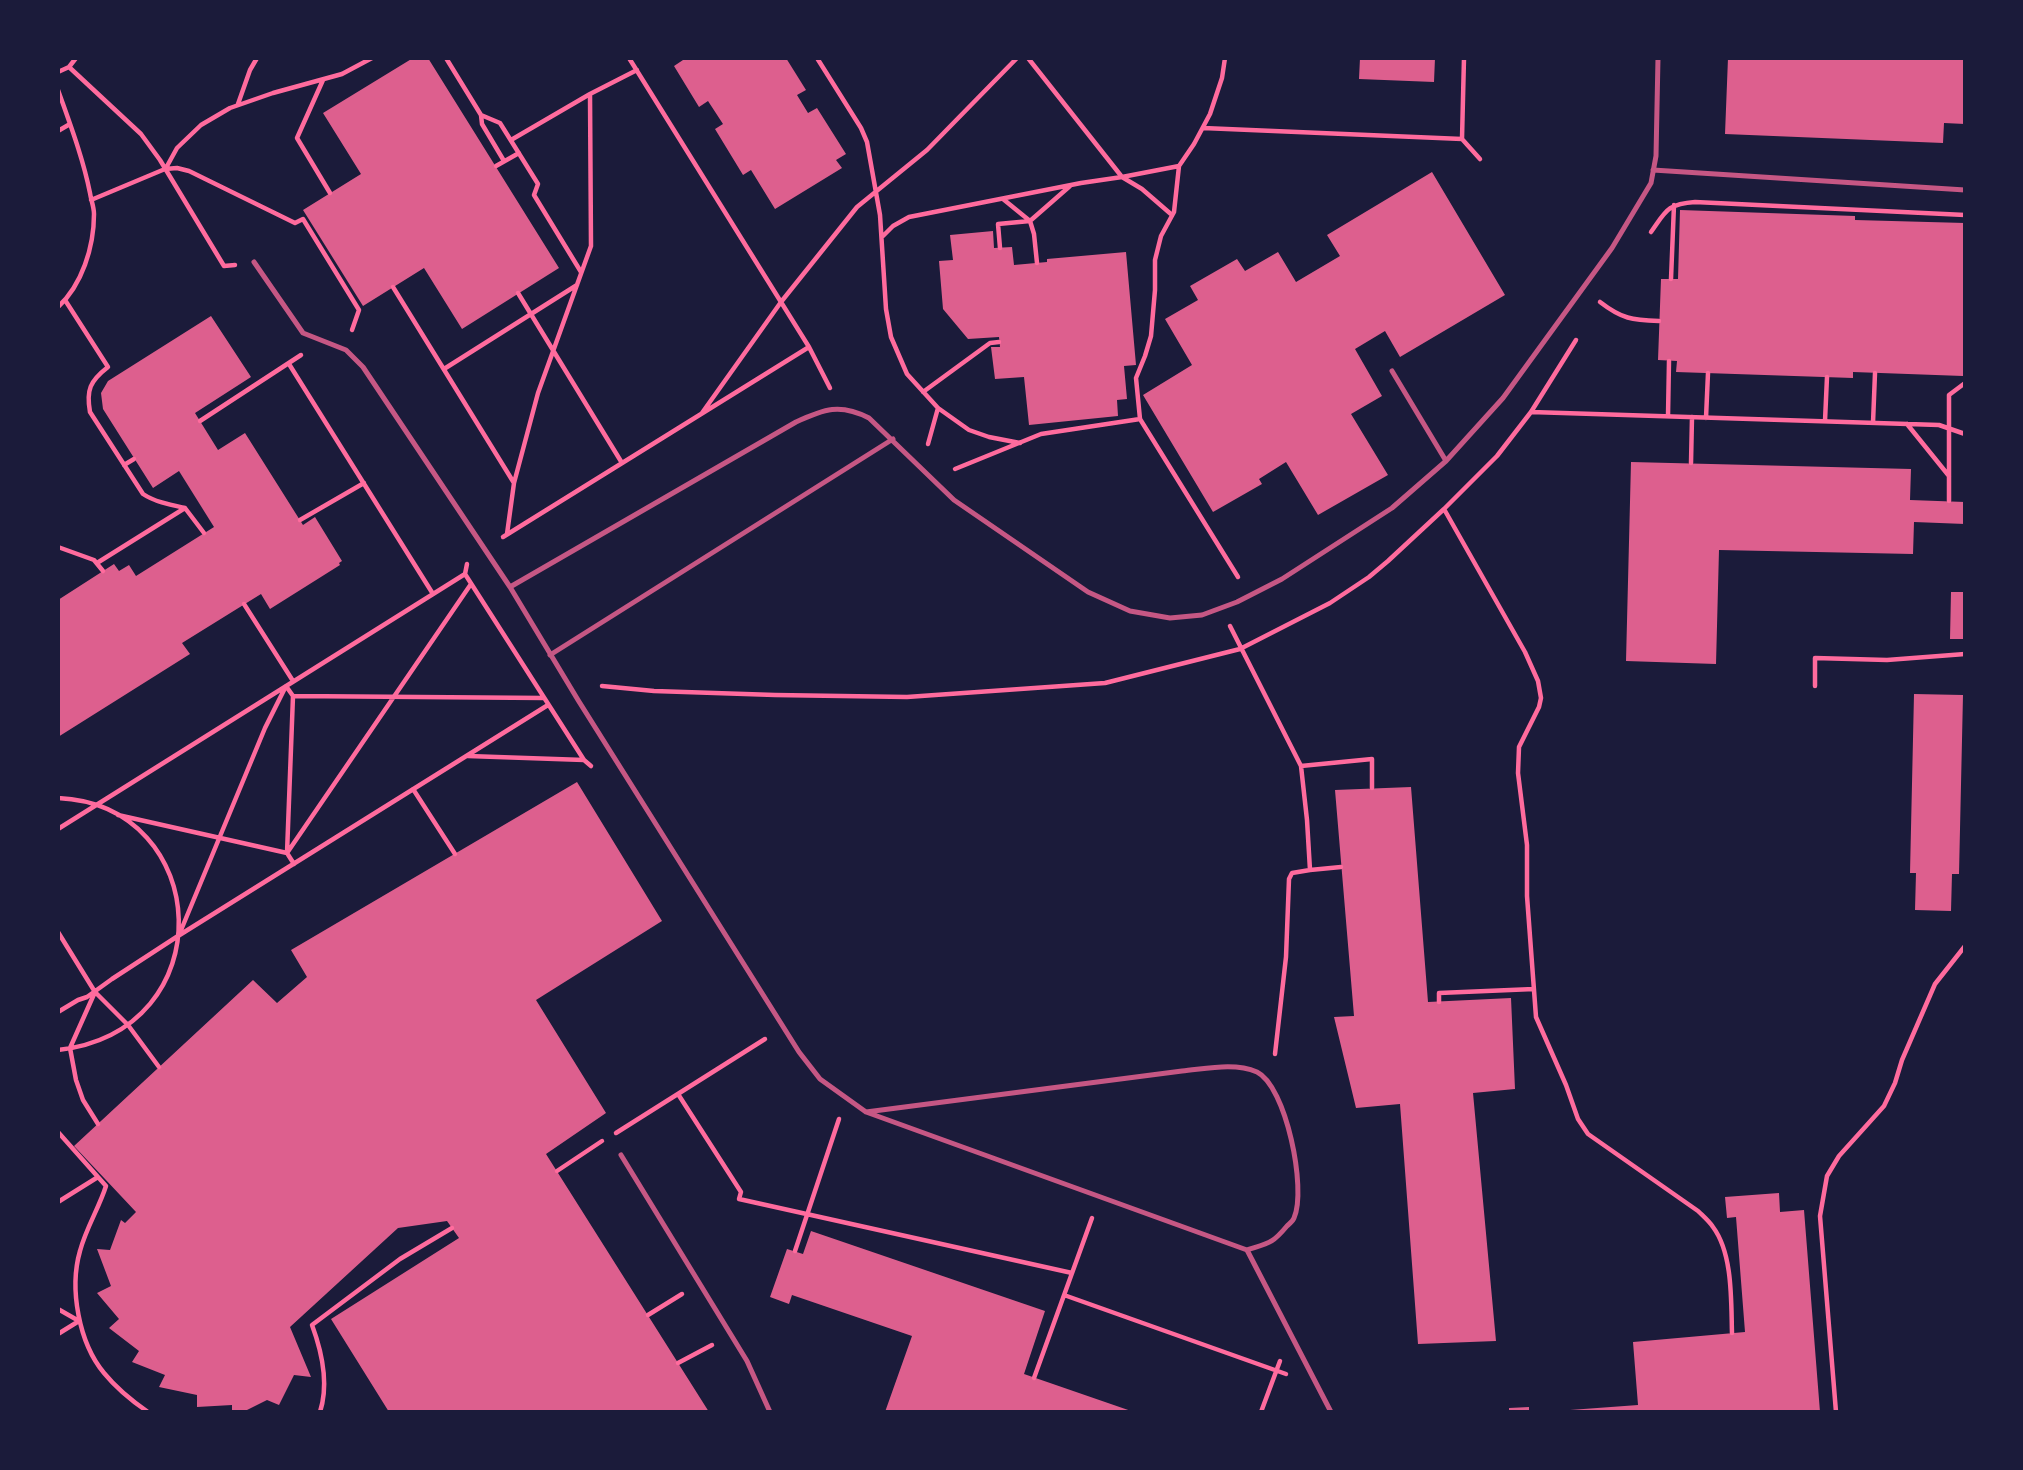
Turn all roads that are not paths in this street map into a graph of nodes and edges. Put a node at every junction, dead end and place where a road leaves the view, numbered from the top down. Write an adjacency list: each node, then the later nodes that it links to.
1 (1658, 58): 2 (lane)
2 (1653, 170): 3 (lane); 7 (lane)
3 (1965, 190)
4 (254, 262): 8 (lane)
5 (1392, 371): 7 (lane)
6 (893, 439): 7 (lane); 8 (lane); 9 (lane)
7 (1446, 461)
8 (510, 587): 9 (lane)
9 (550, 655): 10 (lane)
10 (866, 1112): 12 (lane); 12 (lane)
11 (621, 1156): 13 (lane)
12 (1247, 1250): 14 (lane)
13 (770, 1412)
14 (1331, 1412)

